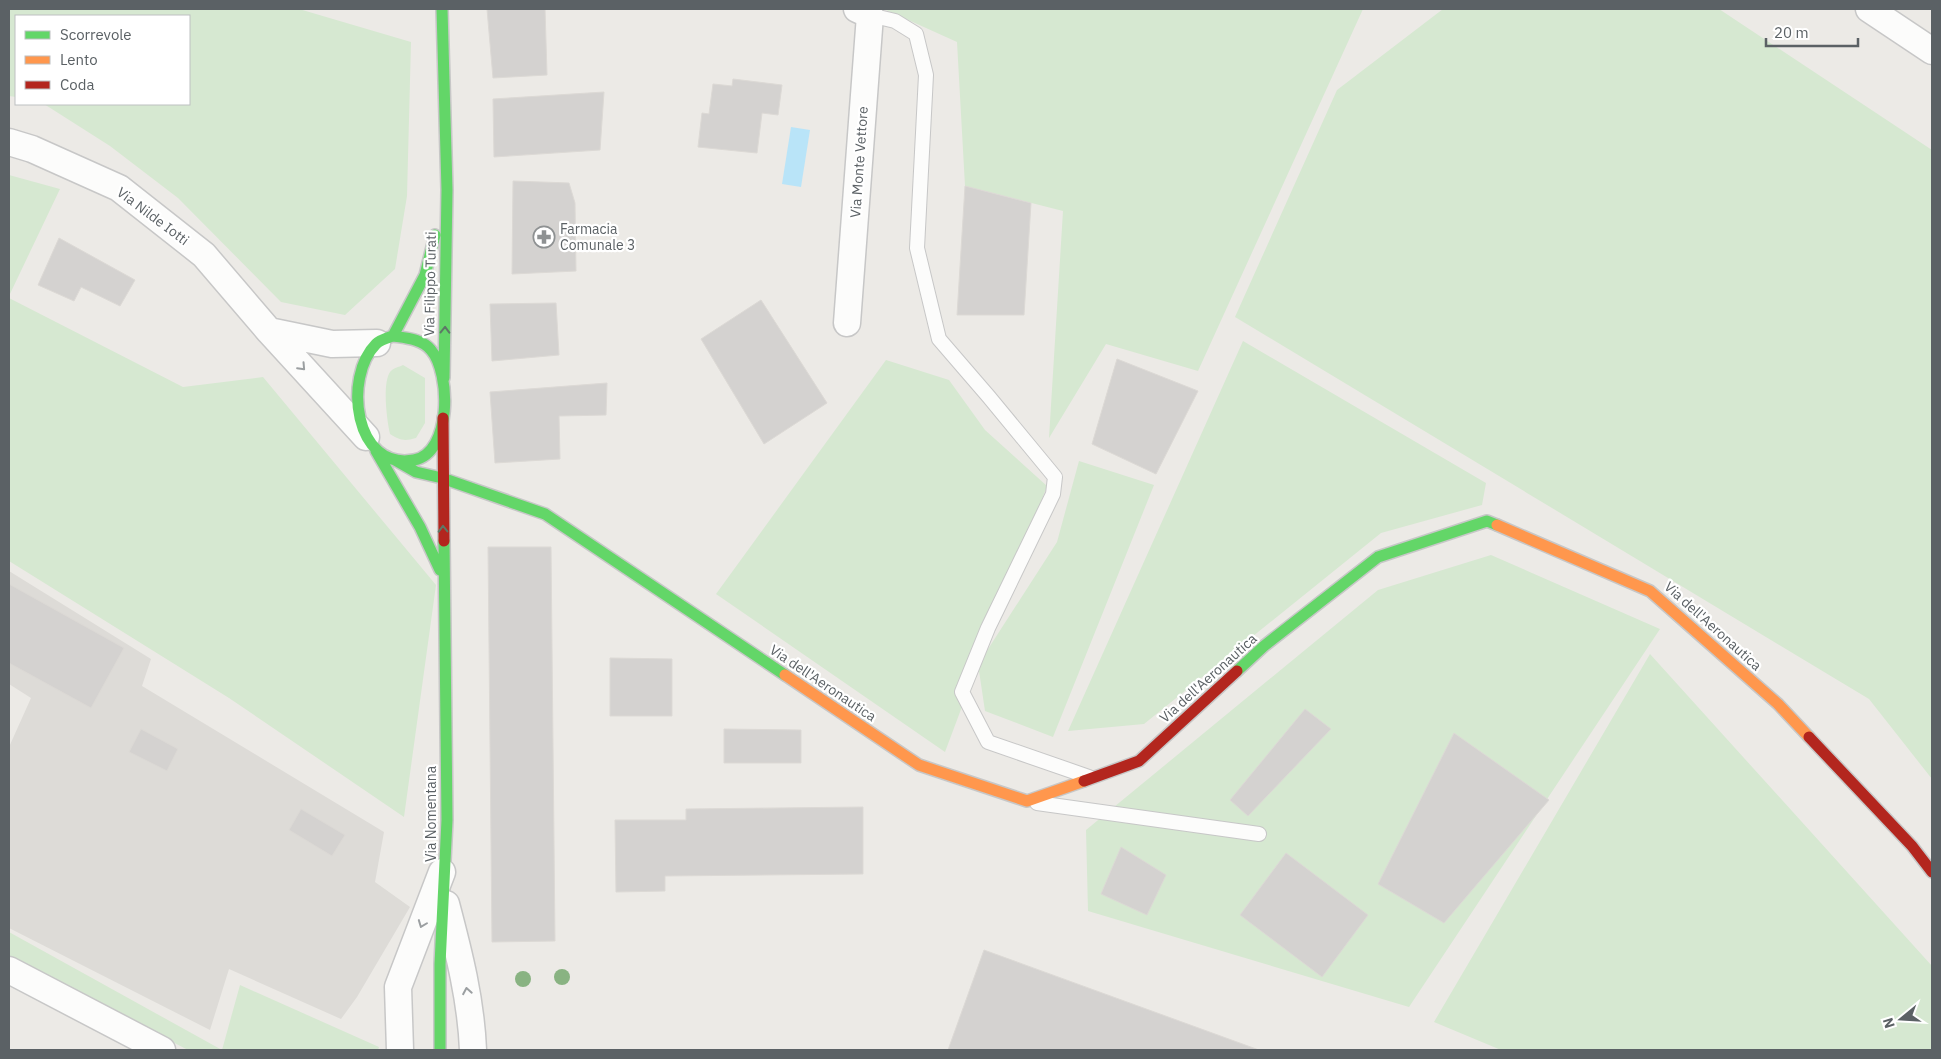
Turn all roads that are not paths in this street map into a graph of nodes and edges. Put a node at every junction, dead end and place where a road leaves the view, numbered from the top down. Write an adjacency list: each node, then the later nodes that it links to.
1 (442, 9): 6 (street, Via Filippo Turati)
2 (1870, 9): 4 (street)
3 (863, 12): 7 (street, Via Monte Vettore); 16 (lane)
4 (1932, 51)
5 (9, 142): 8 (street, Via Nilde Iotti)
6 (447, 190): 9 (street, Via Filippo Turati); 10 (street, Via Filippo Turati, one-way to 6)
7 (847, 323)
8 (269, 331): 9 (street); 12 (street, Via Nilde Iotti, one-way to 12)
9 (385, 340): 10 (street); 12 (street)
10 (444, 378): 11 (street)
11 (443, 418): 13 (street); 14 (street, Via Nomentana)
12 (371, 444): 13 (street); 15 (street, Via Nomentana)
13 (395, 460): 14 (street, Via dell'Aeronautica)
14 (442, 478): 15 (street, Via Nomentana, one-way to 14); 17 (street, Via dell'Aeronautica)
15 (444, 578): 19 (street, Via Nomentana)
16 (1092, 778): 17 (street, Via dell'Aeronautica); 20 (street, Via dell'Aeronautica)
17 (1027, 801): 18 (lane)
18 (1260, 834)
19 (446, 862): 21 (street, Via Nomentana); 24 (street, one-way to 24)
20 (1932, 872)
21 (444, 897): 25 (street, Via Nomentana); 26 (street, one-way to 21)
22 (9, 970): 23 (street)
23 (162, 1050)
24 (400, 1050)
25 (440, 1050)
26 (473, 1050)

